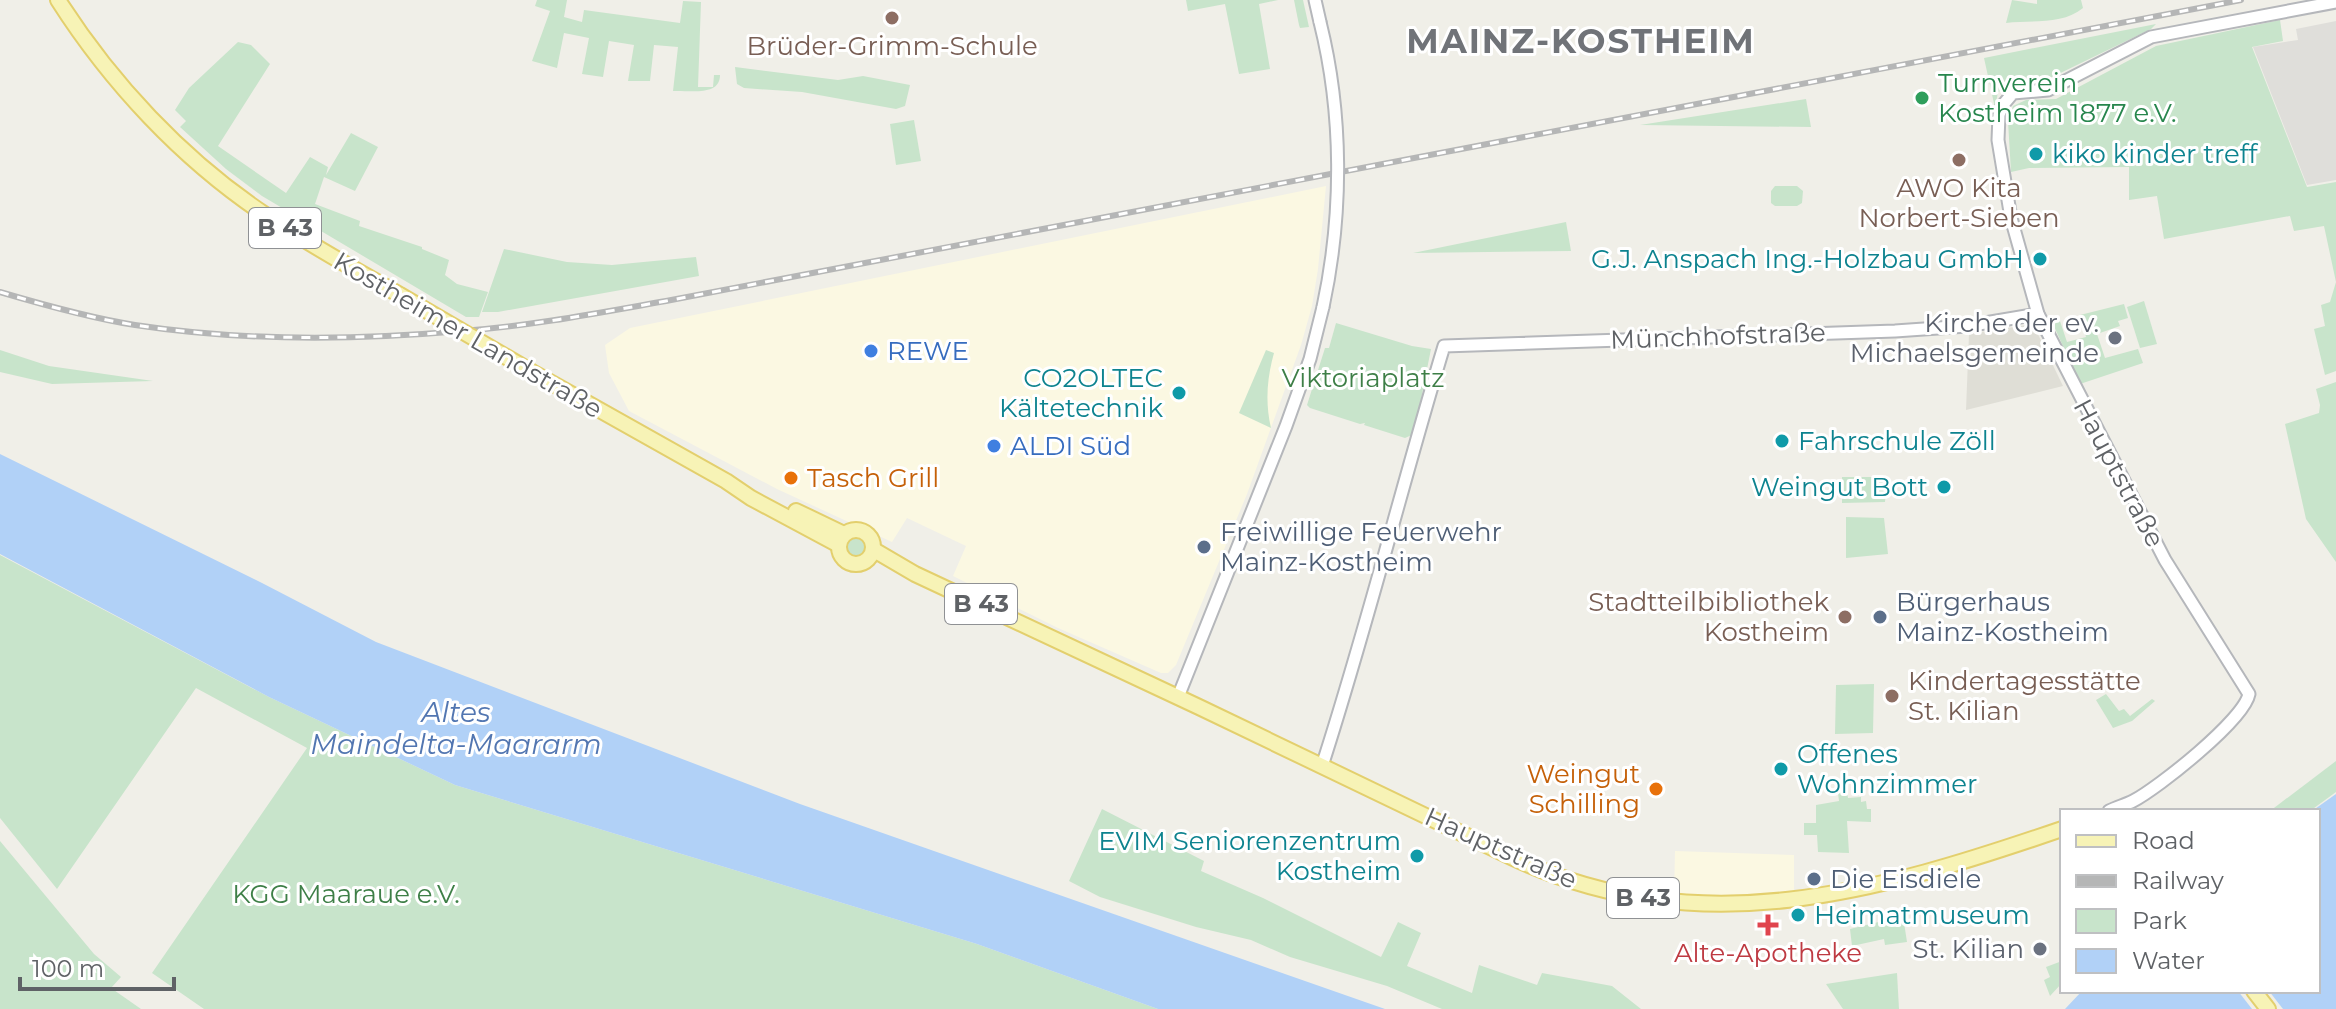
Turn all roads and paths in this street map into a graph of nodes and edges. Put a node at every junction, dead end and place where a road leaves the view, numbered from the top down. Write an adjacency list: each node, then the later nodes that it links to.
1 (58, 0): 5 (main road, Kostheimer Landstraße / B 43, bridge)
2 (1315, 0): 7 (street, bridge)
3 (2336, 2): 4 (street, Hauptstraße)
4 (2038, 314): 8 (street, Münchhofstraße); 9 (street, Hauptstraße)
5 (842, 540): 6 (main road, B 43); 6 (main road, B 43)
6 (872, 554): 7 (main road, B 43)
7 (1178, 697): 8 (main road, B 43)
8 (1322, 766): 10 (main road, Hauptstraße / B 43)
9 (2132, 805)
10 (2060, 830)
11 (2256, 993): 12 (main road)
12 (2268, 1009)

